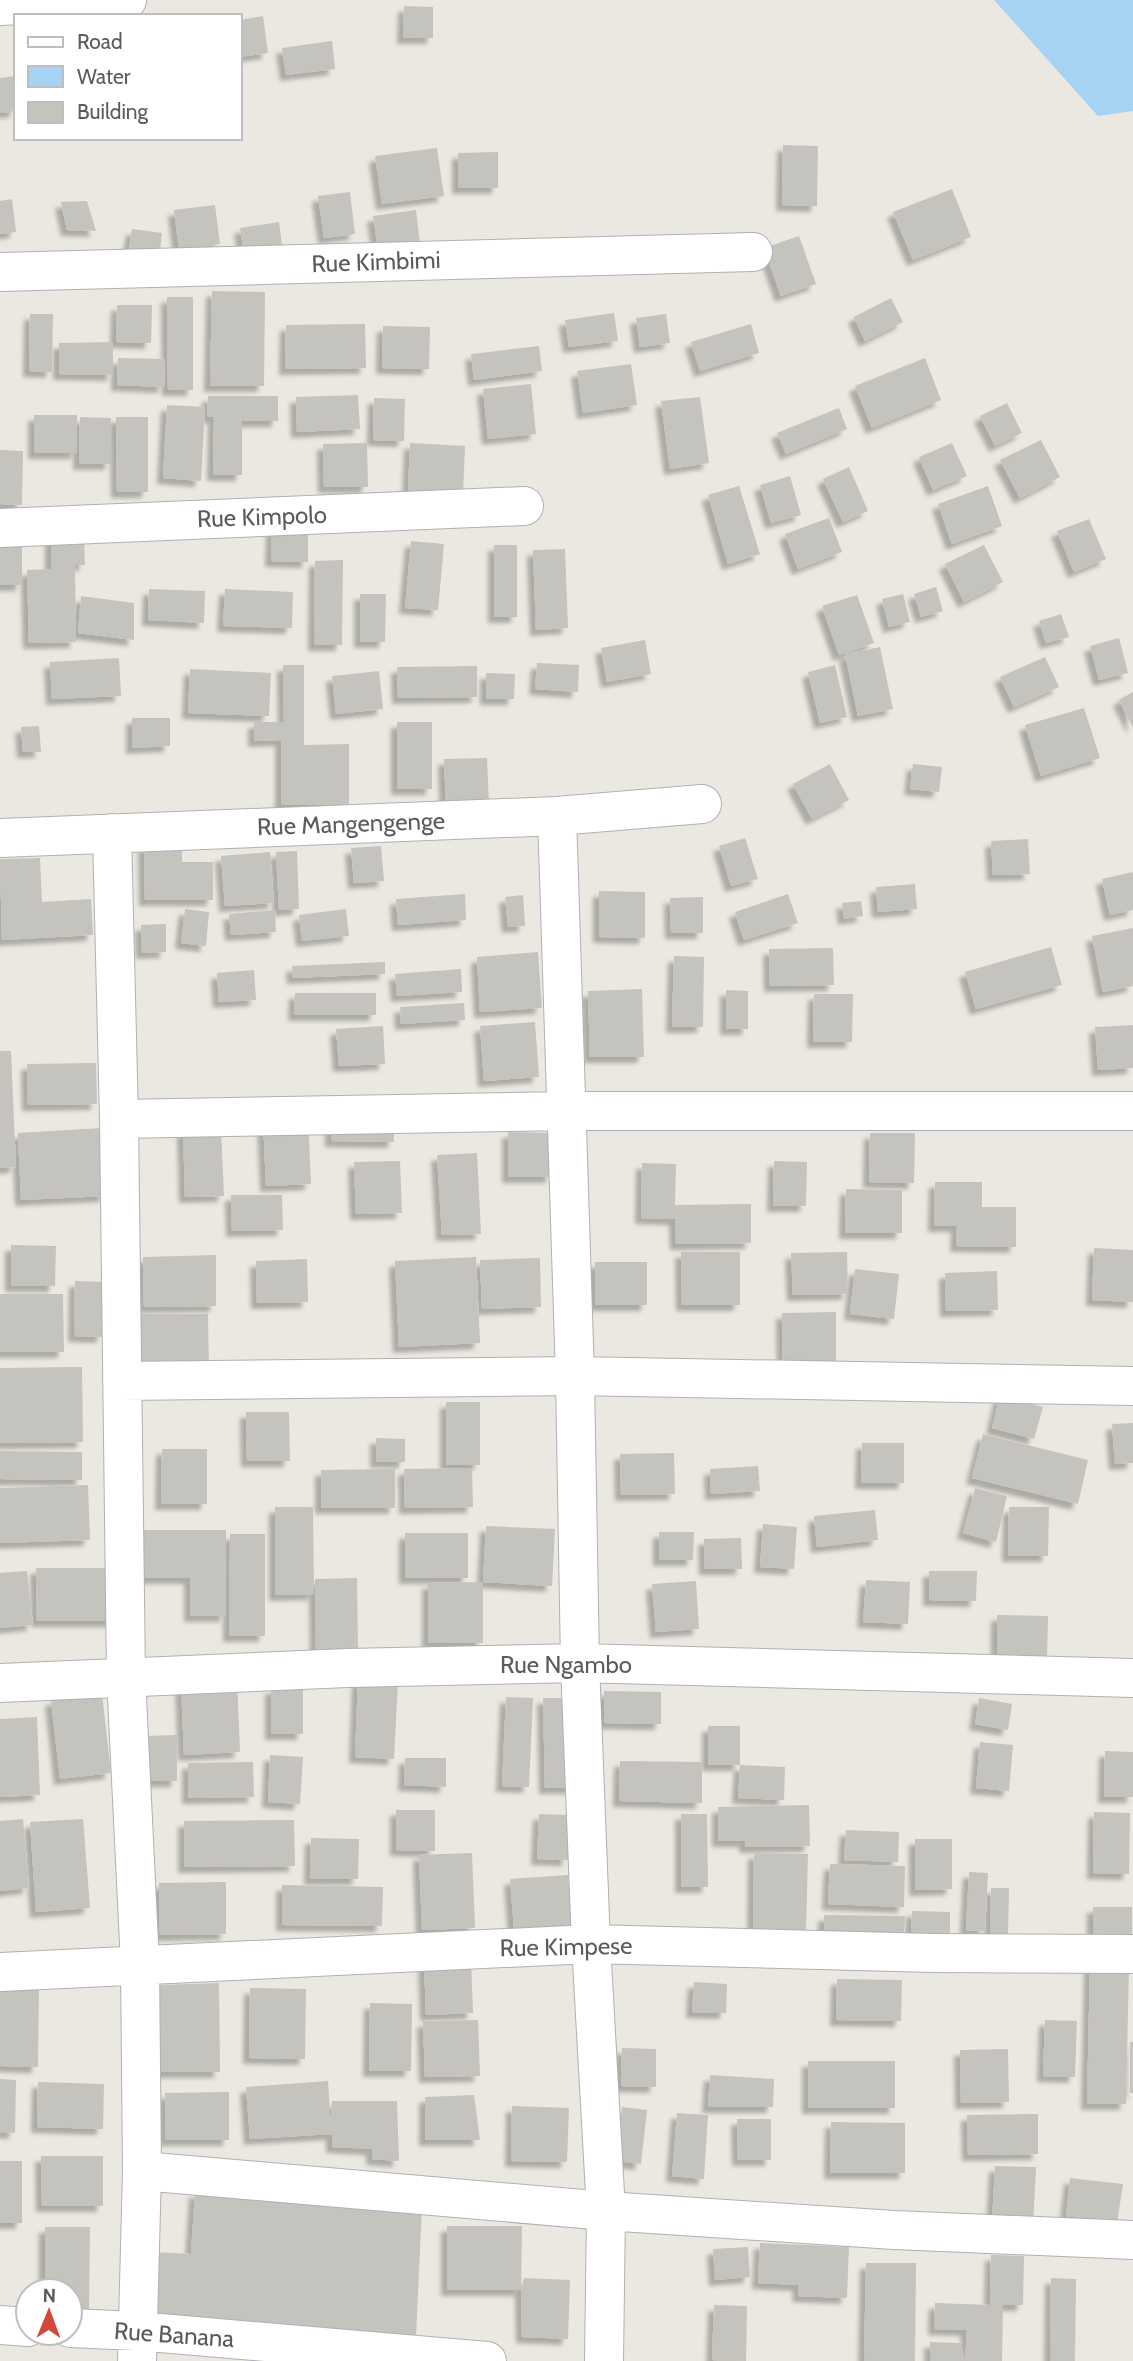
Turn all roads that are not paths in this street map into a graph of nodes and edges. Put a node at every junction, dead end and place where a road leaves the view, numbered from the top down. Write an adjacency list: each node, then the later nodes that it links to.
1 (127, 0): 2 (street)
2 (0, 6)
3 (752, 252): 4 (street, Rue Kimbimi)
4 (0, 272)
5 (524, 506): 6 (street, Rue Kimpolo)
6 (0, 528)
7 (702, 804): 8 (street, Rue Mangengenge)
8 (557, 816): 9 (street, Rue Mangengenge); 11 (street)
9 (112, 833): 10 (street, Rue Mangengenge); 13 (street)
10 (0, 838)
11 (568, 1111): 12 (street); 13 (street); 14 (street)
12 (1133, 1111)
13 (119, 1119): 15 (street)
14 (575, 1376): 15 (street); 16 (street); 17 (street)
15 (121, 1381): 18 (street)
16 (1133, 1386)
17 (580, 1663): 18 (street, Rue Ngambo); 19 (street, Rue Ngambo); 21 (street)
18 (125, 1677): 20 (street, Rue Ngambo); 23 (street)
19 (1133, 1678)
20 (0, 1683)
21 (591, 1944): 22 (street, Rue Kimpese); 23 (street, Rue Kimpese); 26 (street)
22 (1133, 1954)
23 (139, 1963): 24 (street, Rue Kimpese); 25 (street)
24 (0, 1972)
25 (142, 2171): 26 (street); 29 (street)
26 (606, 2211): 27 (street); 31 (street)
27 (1133, 2240)
28 (84, 2332): 29 (street, Rue Banana)
29 (137, 2346): 30 (street, Rue Banana)
30 (488, 2361)
31 (604, 2361)

